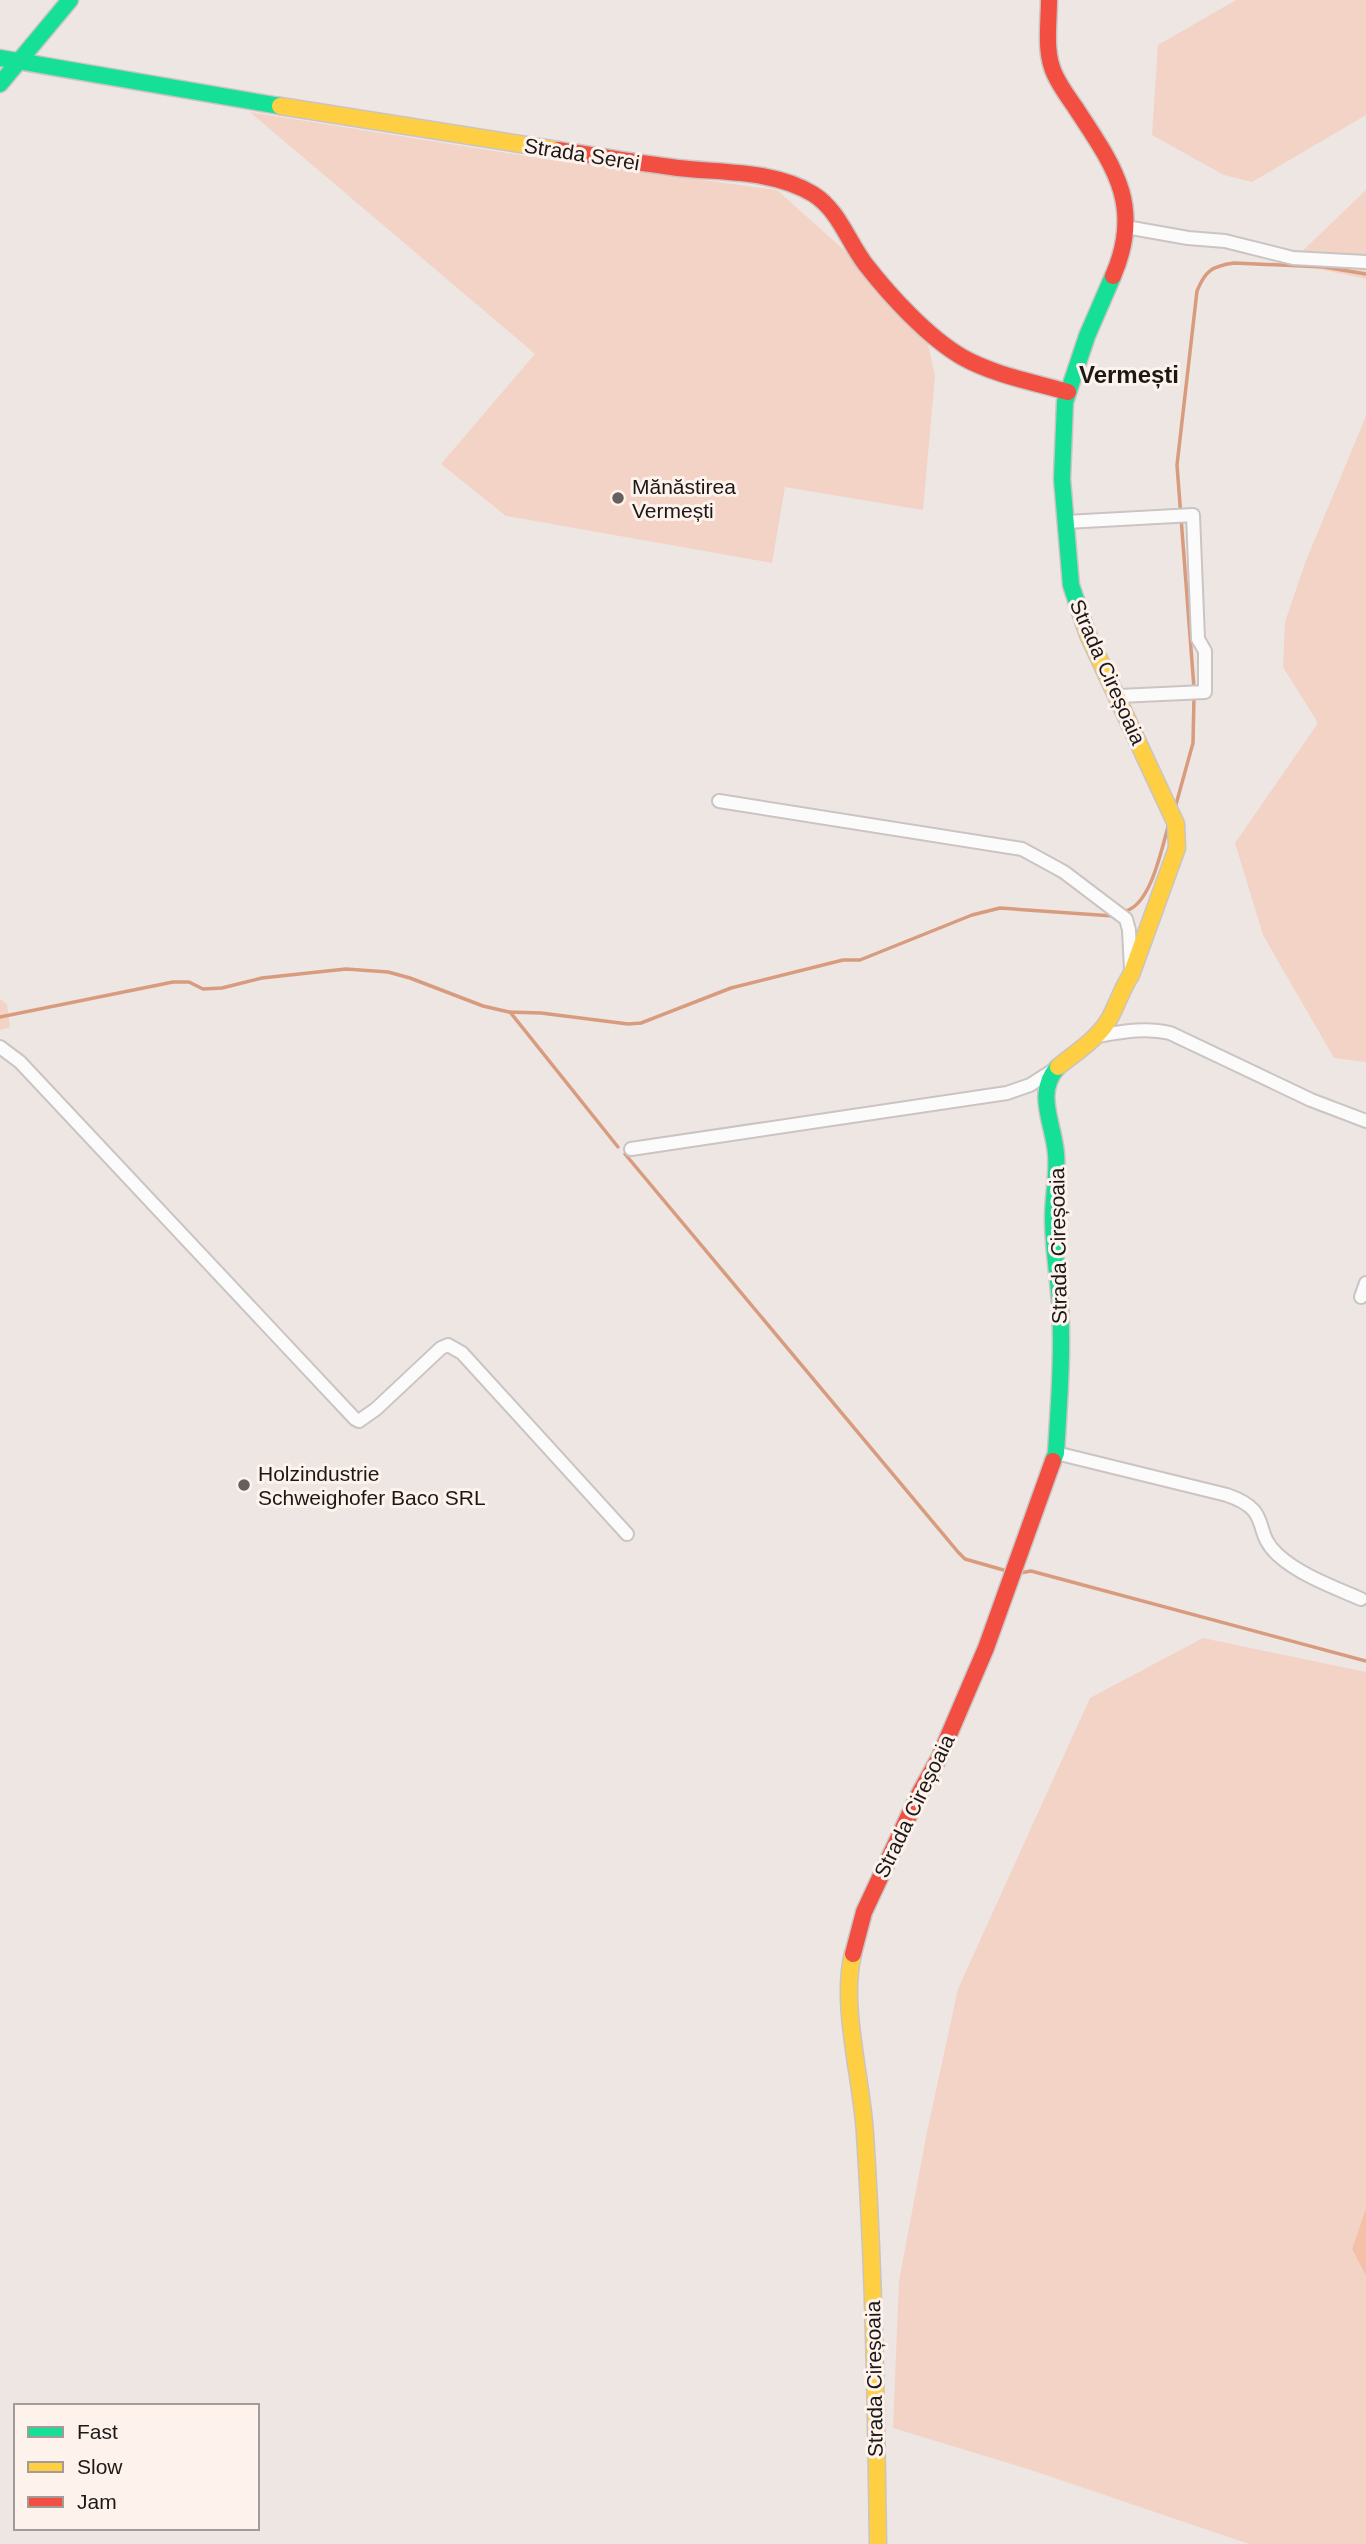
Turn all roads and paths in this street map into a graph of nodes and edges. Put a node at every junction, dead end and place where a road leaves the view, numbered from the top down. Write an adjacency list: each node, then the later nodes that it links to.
1 (70, 0): 4 (street)
2 (1049, 0): 6 (street, Strada Cireșoaia)
3 (0, 58): 4 (street, Strada Serei)
4 (20, 61): 5 (street); 8 (street, Strada Serei)
5 (0, 83)
6 (1126, 227): 7 (street); 8 (street, Strada Cireșoaia)
7 (1366, 262)
8 (1068, 393): 9 (street, Strada Cireșoaia)
9 (1066, 522): 10 (street, Strada Cireșoaia); 10 (street)
10 (1119, 696): 12 (street, Strada Cireșoaia)
11 (719, 800): 12 (street)
12 (1131, 975): 13 (street, Strada Cireșoaia)
13 (1097, 1036): 15 (street, Strada Cireșoaia); 16 (street)
14 (0, 1047): 21 (street)
15 (1055, 1069): 17 (street); 20 (street, Strada Cireșoaia)
16 (1366, 1121)
17 (631, 1149)
18 (1366, 1283): 19 (street)
19 (1361, 1297)
20 (1056, 1453): 22 (street); 23 (street, Strada Cireșoaia)
21 (627, 1534)
22 (1361, 1599)
23 (878, 2544)

